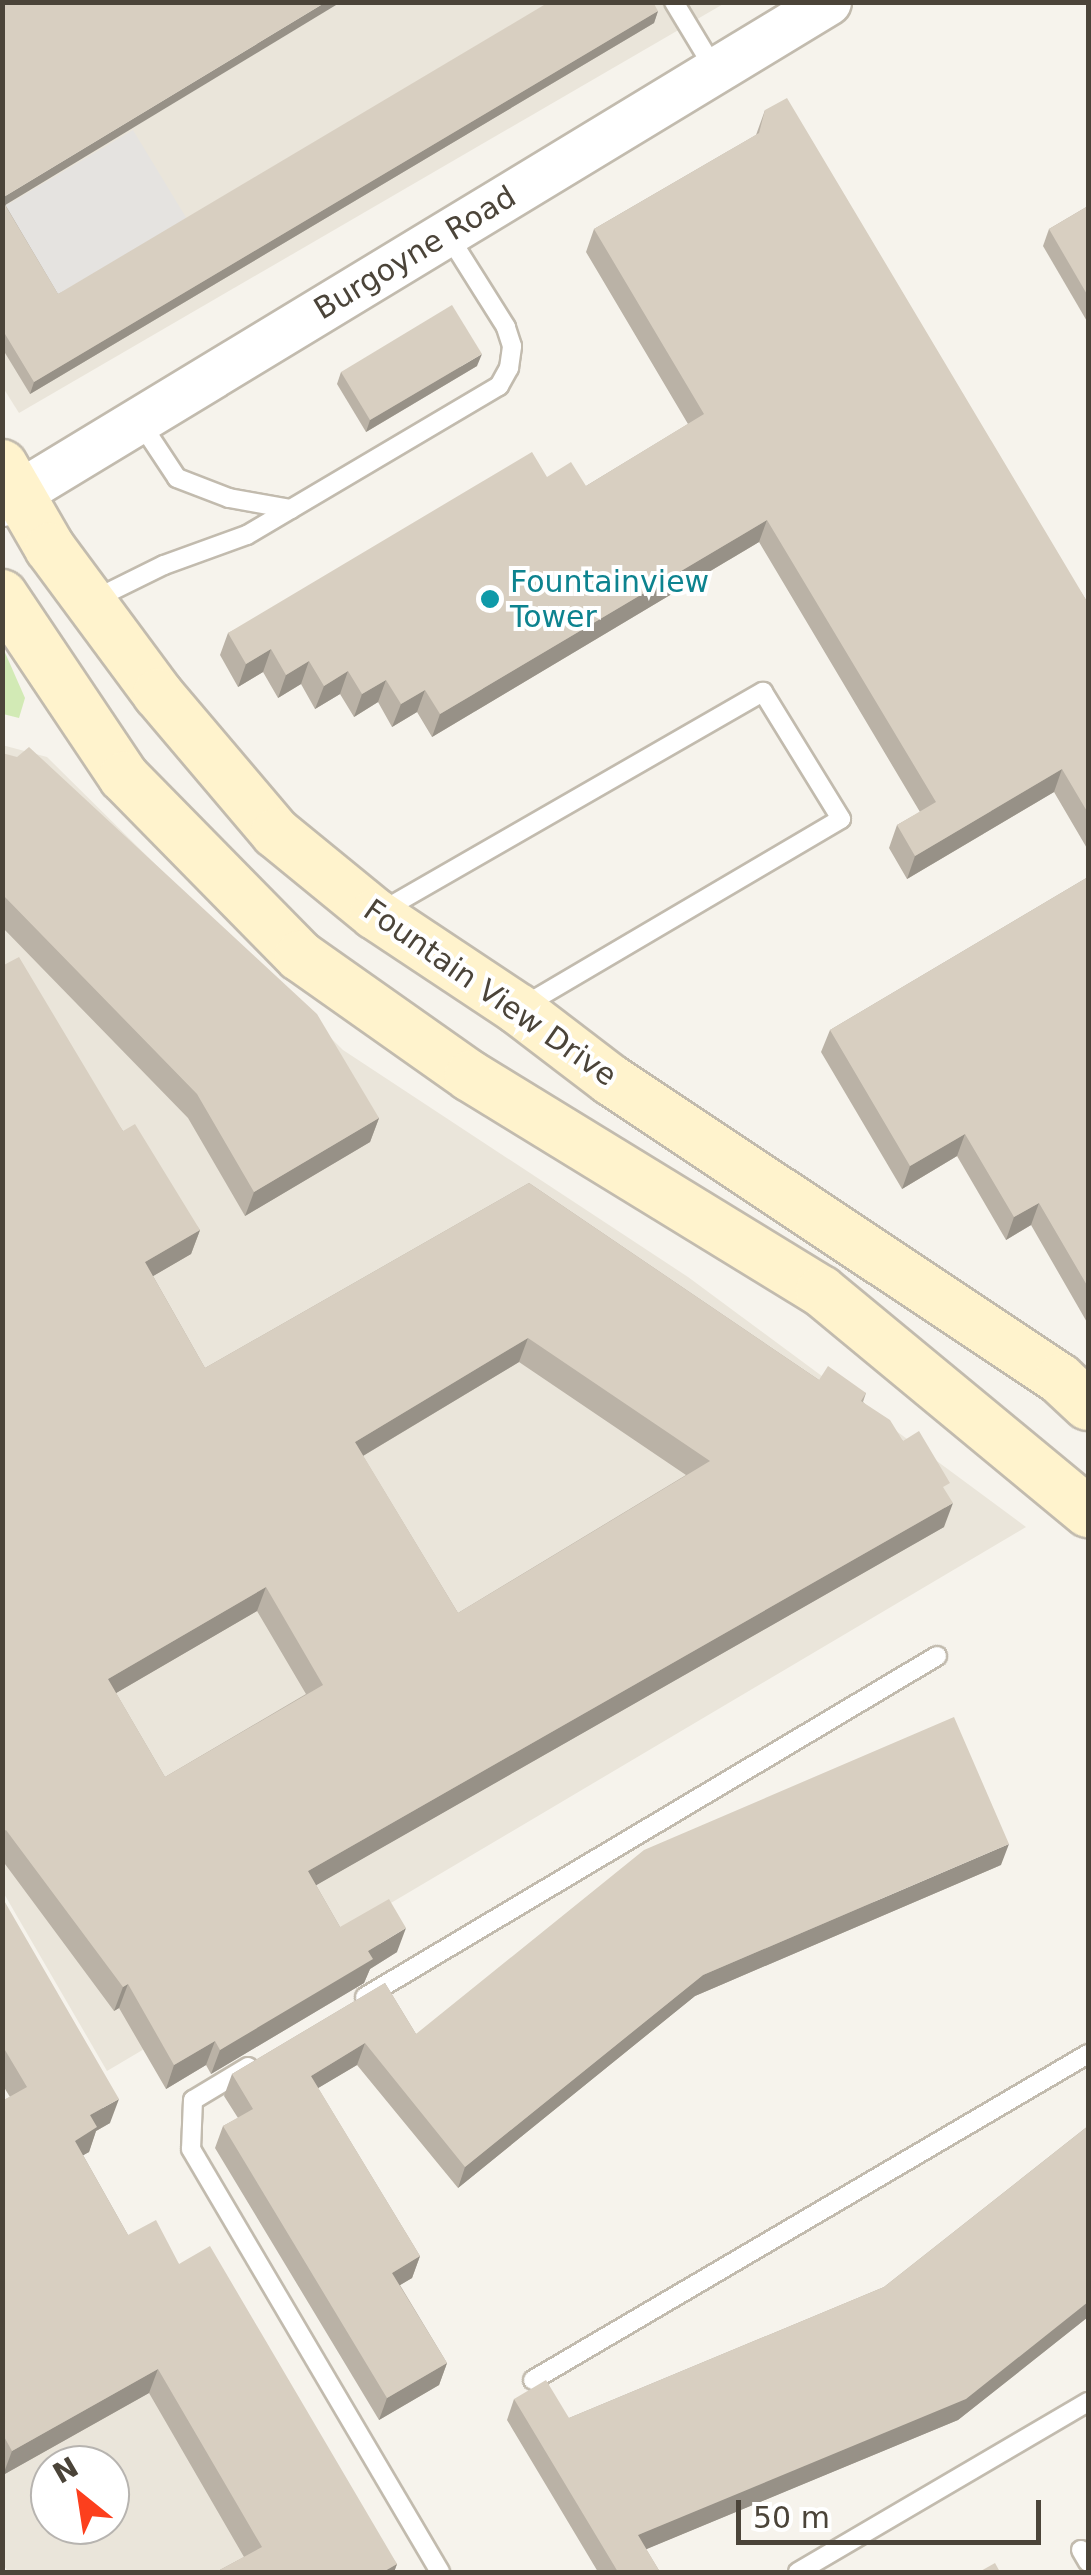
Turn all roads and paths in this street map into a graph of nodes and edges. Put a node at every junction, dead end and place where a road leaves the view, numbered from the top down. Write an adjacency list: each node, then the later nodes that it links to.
1 (674, 2): 3 (lane)
2 (828, 2): 3 (street, Burgoyne Road)
3 (715, 71): 4 (street, Burgoyne Road)
4 (447, 234): 5 (street, Burgoyne Road); 7 (lane)
5 (140, 422): 6 (street, Burgoyne Road); 7 (lane)
6 (8, 487): 9 (main road, Fountain View Drive)
7 (291, 509): 9 (lane)
8 (2, 594): 12 (main road)
9 (90, 602): 10 (main road, Fountain View Drive)
10 (375, 914): 11 (main road, Fountain View Drive); 11 (lane)
11 (518, 1009): 12 (main road); 13 (main road, Fountain View Drive)
12 (470, 1076): 14 (main road)
13 (1088, 1405)
14 (1088, 1512)
15 (937, 1656): 16 (lane)
16 (346, 2009)
17 (1088, 2054): 19 (lane)
18 (261, 2059): 21 (lane)
19 (533, 2380)
20 (1088, 2402): 22 (lane)
21 (440, 2572)
22 (798, 2572)

